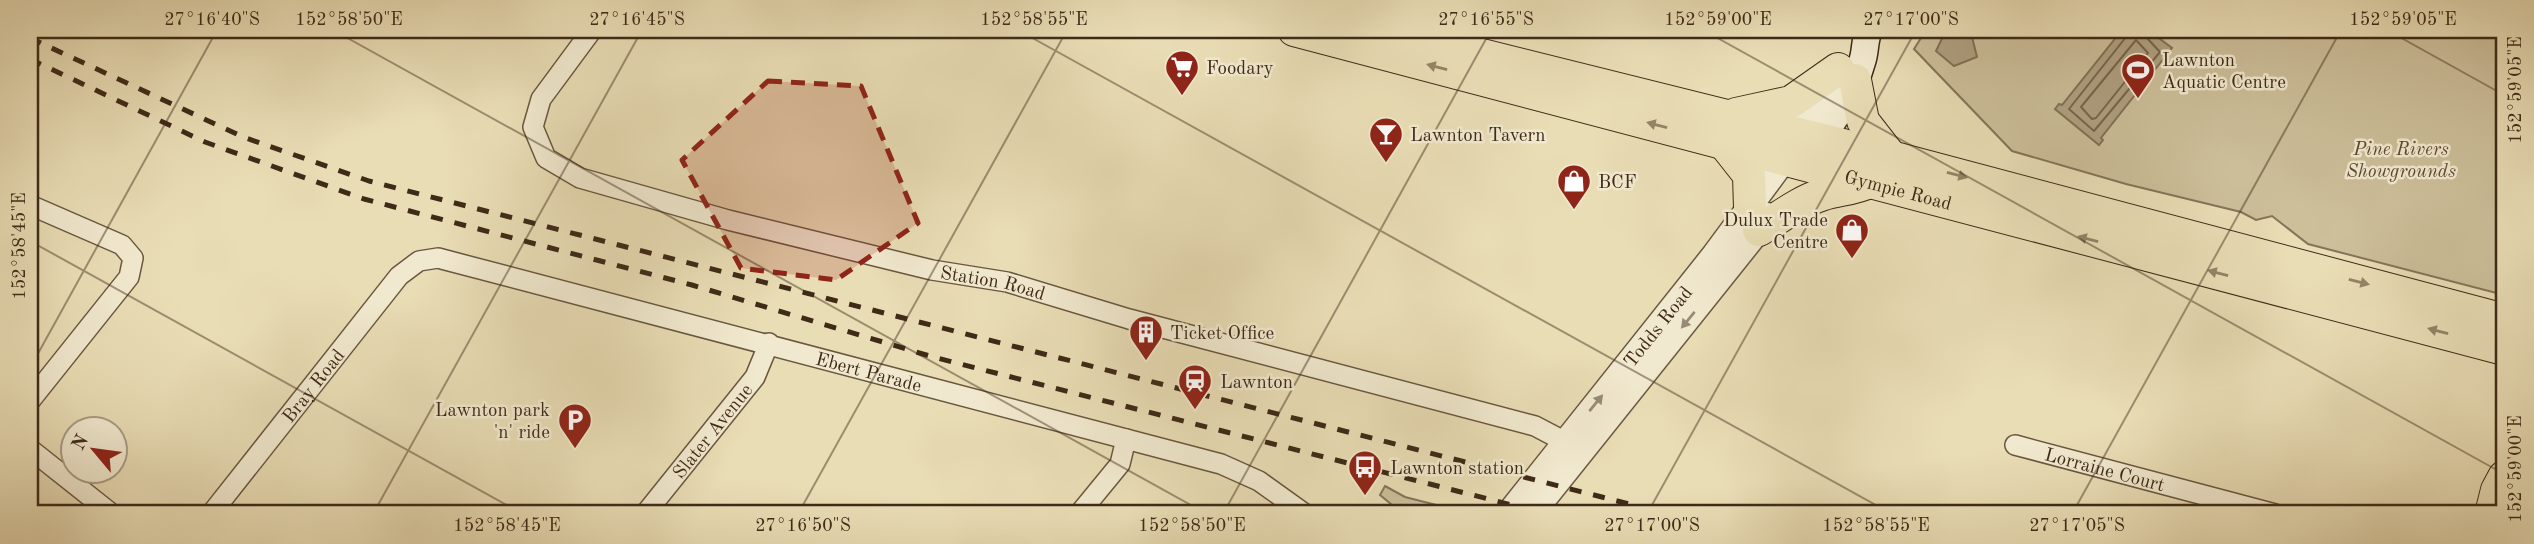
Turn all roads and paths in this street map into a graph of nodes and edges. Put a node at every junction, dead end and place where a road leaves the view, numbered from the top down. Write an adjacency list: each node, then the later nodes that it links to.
1 (592, 30): 19 (street, Station Road)
2 (1294, 30): 6 (highway, Gympie Road, one-way to 2)
3 (1382, 30): 6 (highway, Gympie Road)
4 (1867, 35): 5 (main road)
5 (1847, 74): 6 (highway); 7 (main road); 8 (highway)
6 (1726, 129): 7 (highway, Gympie Road); 11 (highway)
7 (1802, 149): 8 (highway, Gympie Road); 9 (highway, Gympie Road); 11 (street, Todds Road)
8 (1891, 157): 13 (highway, Gympie Road, one-way to 13)
9 (1870, 181): 11 (highway); 15 (highway, Gympie Road, one-way to 9)
10 (30, 205): 16 (street)
11 (1755, 219): 19 (street, Todds Road)
12 (419, 261): 14 (street, Ebert Parade); 23 (street, Bray Road)
13 (2504, 320)
14 (769, 343): 17 (street, Ebert Parade); 24 (street, Slater Avenue)
15 (2504, 349)
16 (30, 401)
17 (1126, 439): 25 (street); 26 (street, Ebert Parade)
18 (2015, 445): 29 (street, Lorraine Court)
19 (1574, 446): 27 (street, Todds Road); 28 (street, Todds Road)
20 (30, 449): 22 (street)
21 (2504, 477): 30 (highway)
22 (112, 514)
23 (211, 514)
24 (645, 514)
25 (1079, 514)
26 (1305, 514)
27 (1508, 514)
28 (1532, 514)
29 (2275, 514)
30 (2491, 514)

